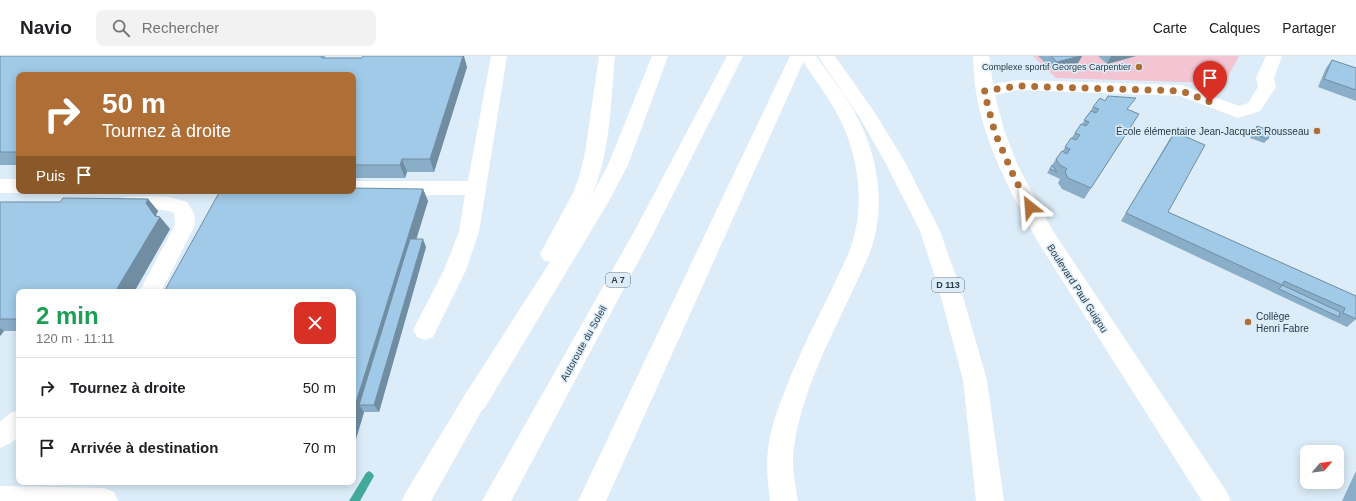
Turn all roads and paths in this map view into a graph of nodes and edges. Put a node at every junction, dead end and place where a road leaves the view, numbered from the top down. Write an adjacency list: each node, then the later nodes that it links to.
1 (499, 56): 15 (main road)
2 (607, 56): 22 (main road)
3 (660, 56): 22 (main road)
4 (735, 56): 28 (main road, Autoroute du Soleil / A 7)
5 (798, 56): 29 (main road)
6 (807, 56): 12 (main road)
7 (826, 56): 12 (main road, D 113)
8 (1274, 56): 10 (main road)
9 (981, 60): 10 (main road); 11 (main road, Boulevard Paul Guigou)
10 (1018, 86): 11 (main road)
11 (984, 91): 32 (main road, Boulevard Paul Guigou)
12 (847, 98): 30 (main road); 31 (main road, D 113)
13 (0, 186): 16 (main road)
14 (356, 188): 15 (main road)
15 (477, 188): 21 (main road)
16 (16, 193)
17 (21, 195): 19 (main road)
18 (108, 204): 20 (main road)
19 (0, 205)
20 (152, 289)
21 (425, 330)
22 (475, 401): 27 (main road)
23 (16, 424): 24 (main road)
24 (0, 436)
25 (0, 499): 26 (main road)
26 (104, 501)
27 (416, 501)
28 (496, 501)
29 (592, 501)
30 (784, 501)
31 (990, 501)
32 (1217, 501)

